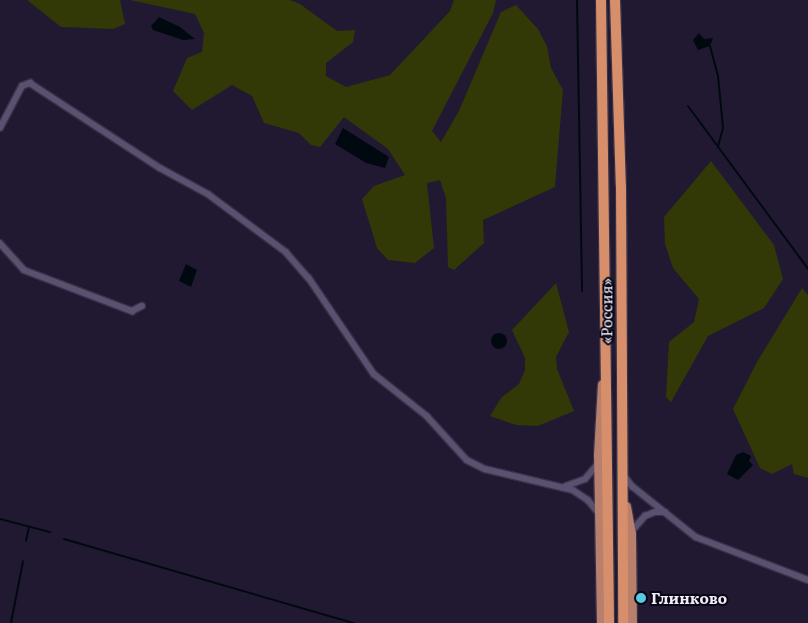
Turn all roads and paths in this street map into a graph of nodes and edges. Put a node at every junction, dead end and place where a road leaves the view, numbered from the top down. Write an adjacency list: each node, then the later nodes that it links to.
1 (599, 0): 8 (highway, «Россия»)
2 (615, 0): 4 (highway, «Россия»)
3 (619, 0): 4 (main road)
4 (617, 31): 10 (highway, «Россия»)
5 (0, 128): 12 (street)
6 (0, 242): 7 (street)
7 (142, 306)
8 (606, 359): 9 (main road); 16 (highway, «Россия»)
9 (598, 464): 12 (street); 13 (main road)
10 (621, 468): 11 (highway, «Россия»); 14 (street)
11 (621, 485): 15 (main road); 20 (highway, «Россия»)
12 (562, 486): 13 (street)
13 (598, 513): 18 (main road)
14 (668, 513): 15 (street); 17 (street)
15 (631, 533): 21 (main road)
16 (609, 578): 18 (main road); 19 (highway, «Россия»)
17 (808, 580)
18 (602, 623)
19 (609, 623)
20 (624, 623)
21 (632, 623)

